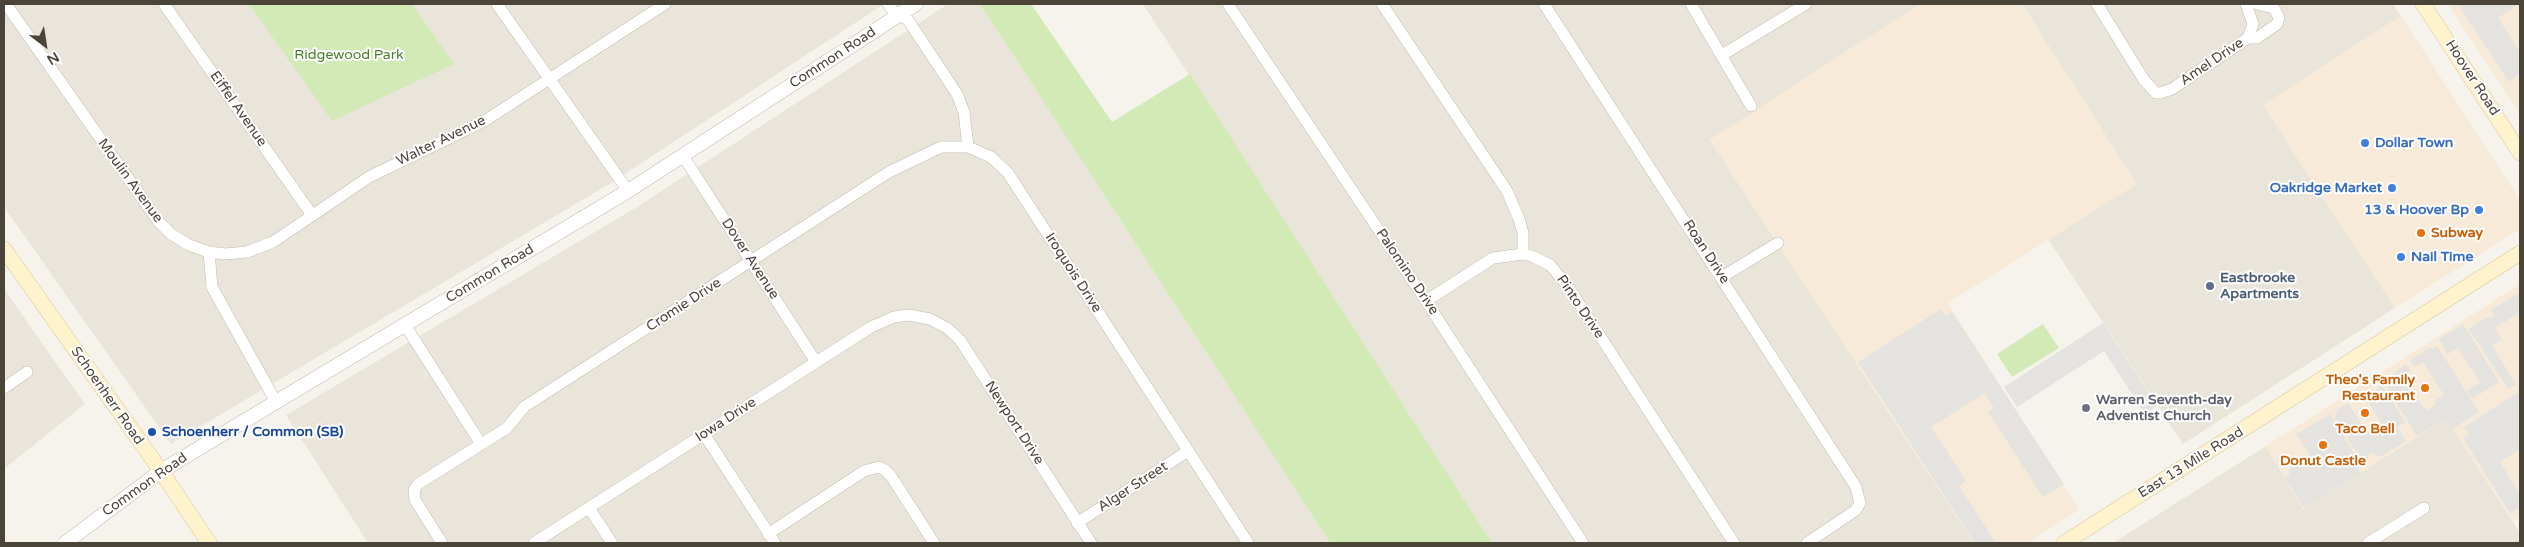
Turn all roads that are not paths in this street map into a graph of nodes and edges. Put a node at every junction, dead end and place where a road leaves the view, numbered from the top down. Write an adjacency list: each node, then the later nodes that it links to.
1 (6, 4): 28 (street, Moulin Avenue)
2 (164, 4): 25 (street, Eiffel Avenue)
3 (496, 4): 19 (street)
4 (888, 4): 16 (street)
5 (916, 4): 16 (street, Common Road)
6 (1228, 4): 33 (street, Palomino Drive)
7 (1382, 4): 30 (street)
8 (1544, 4): 32 (street, Roan Drive)
9 (1691, 4): 18 (street)
10 (1806, 4): 18 (street)
11 (2098, 4): 17 (street, Amel Drive)
12 (2246, 4): 17 (street, Amel Drive)
13 (2258, 4): 17 (street)
14 (2423, 4): 22 (main road, Hoover Road)
15 (662, 5): 19 (street, Walter Avenue)
16 (899, 15): 21 (street); 23 (street, Common Road)
17 (2248, 38)
18 (1722, 55): 20 (street)
19 (550, 80): 24 (street); 25 (street, Walter Avenue)
20 (1751, 106)
21 (968, 147): 31 (street, Cromie Drive); 42 (street, Iroquois Drive)
22 (2520, 153)
23 (684, 156): 24 (street, Common Road); 31 (street, Dover Avenue)
24 (628, 191): 35 (street, Common Road)
25 (312, 215): 28 (street, Walter Avenue)
26 (1778, 243): 32 (street)
27 (4, 249): 43 (main road, Schoenherr Road)
28 (208, 252): 39 (street)
29 (2520, 253): 59 (main road, East 13 Mile Road)
30 (1523, 254): 33 (street); 57 (street, Pinto Drive)
31 (751, 261): 36 (street, Dover Avenue); 41 (street, Cromie Drive)
32 (1722, 277): 58 (street, Roan Drive)
33 (1426, 301): 56 (street, Palomino Drive)
34 (924, 317): 36 (street, Iowa Drive); 46 (street, Newport Drive)
35 (405, 325): 39 (street, Common Road); 41 (street)
36 (816, 362): 40 (street, Iowa Drive)
37 (28, 372): 38 (street)
38 (4, 388)
39 (276, 402): 43 (street, Common Road)
40 (704, 434): 44 (street, Iowa Drive); 47 (street)
41 (481, 444): 50 (street, Cromie Drive)
42 (1188, 451): 46 (street, Alger Street); 55 (street, Iroquois Drive)
43 (161, 471): 48 (street, Common Road); 49 (main road, Schoenherr Road)
44 (589, 508): 51 (street, Iowa Drive); 52 (street)
45 (2424, 508): 60 (street)
46 (1077, 522): 54 (street, Newport Drive)
47 (771, 538): 53 (street)
48 (65, 543)
49 (209, 543)
50 (442, 543)
51 (534, 543)
52 (612, 543)
53 (934, 543)
54 (1091, 543)
55 (1248, 543)
56 (1583, 543)
57 (1734, 543)
58 (1807, 543)
59 (2064, 543)
60 (2368, 543)

